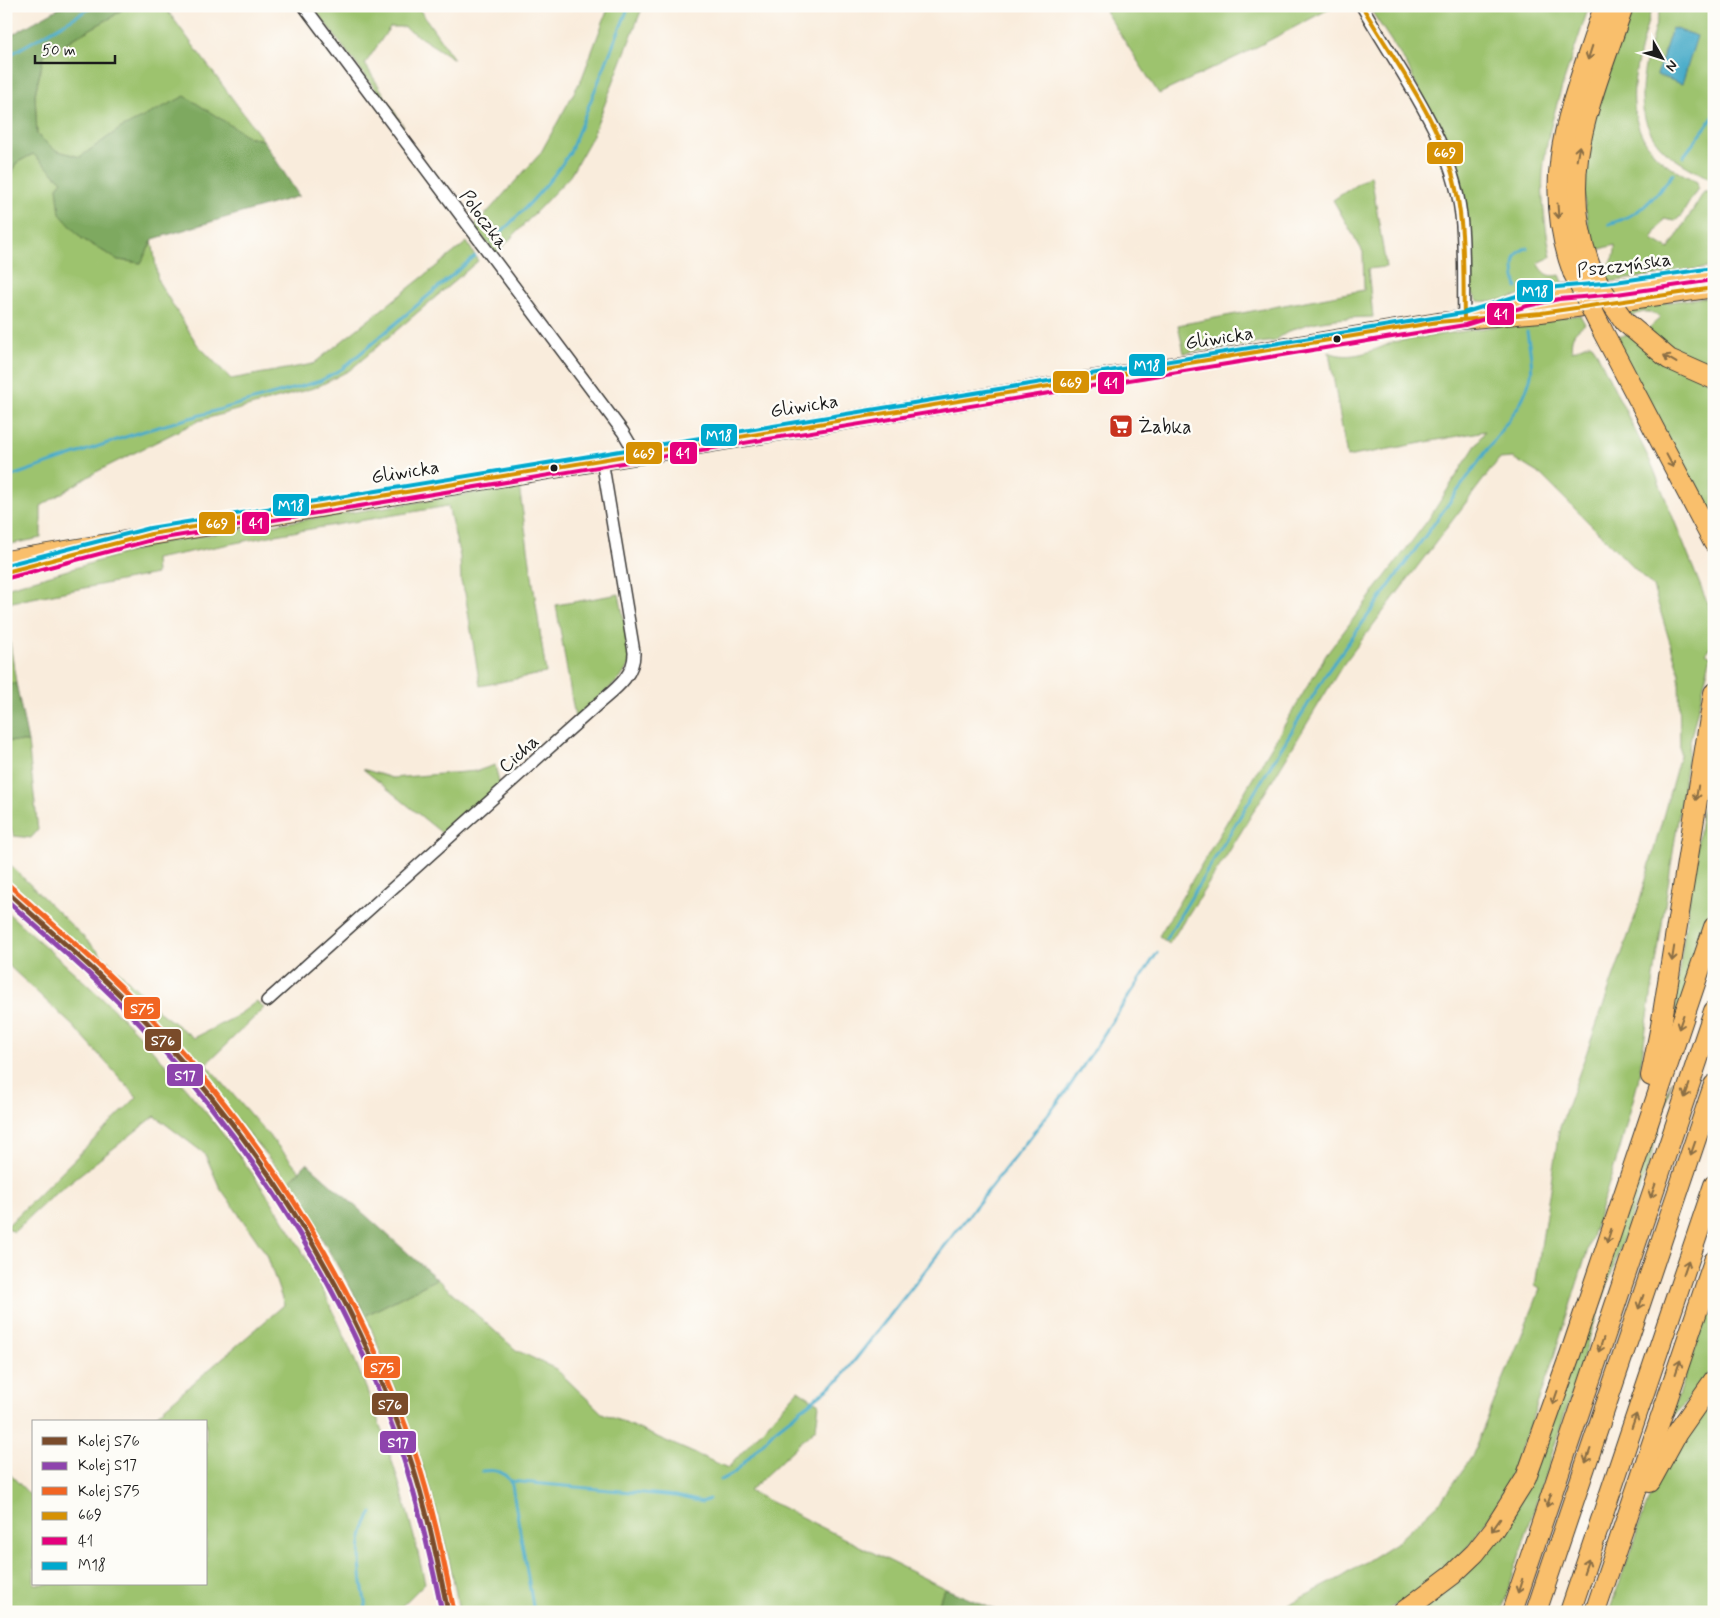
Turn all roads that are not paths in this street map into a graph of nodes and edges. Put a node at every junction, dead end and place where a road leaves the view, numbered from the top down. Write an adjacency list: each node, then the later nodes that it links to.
1 (304, 6): 10 (street, Poloczka)
2 (1362, 6): 8 (street)
3 (1604, 6): 5 (highway, one-way to 5)
4 (1623, 6): 5 (highway, one-way to 4)
5 (1582, 270): 9 (highway, one-way to 5, bridge); 13 (highway, one-way to 13, bridge)
6 (1714, 274): 8 (main road, Pszczyńska)
7 (1714, 288): 8 (main road, Pszczyńska)
8 (1464, 318): 10 (main road, Gliwicka)
9 (1714, 379)
10 (636, 454): 11 (main road, Gliwicka)
11 (602, 460): 12 (main road, Gliwicka); 18 (street, Cicha)
12 (151, 534): 14 (main road, Gliwicka); 15 (main road, Gliwicka)
13 (1714, 544)
14 (6, 560)
15 (6, 572)
16 (1714, 693): 21 (highway, one-way to 21)
17 (1714, 927): 21 (highway, one-way to 21)
18 (267, 1001)
19 (1714, 1011): 27 (highway, one-way to 27)
20 (1714, 1085): 28 (highway, one-way to 28)
21 (1635, 1156): 26 (highway, one-way to 26)
22 (1714, 1185): 29 (highway, one-way to 22)
23 (1714, 1261): 25 (highway, one-way to 23)
24 (1714, 1380): 25 (highway)
25 (1612, 1562): 30 (highway)
26 (1403, 1612)
27 (1512, 1612)
28 (1536, 1612)
29 (1570, 1612)
30 (1595, 1612)

